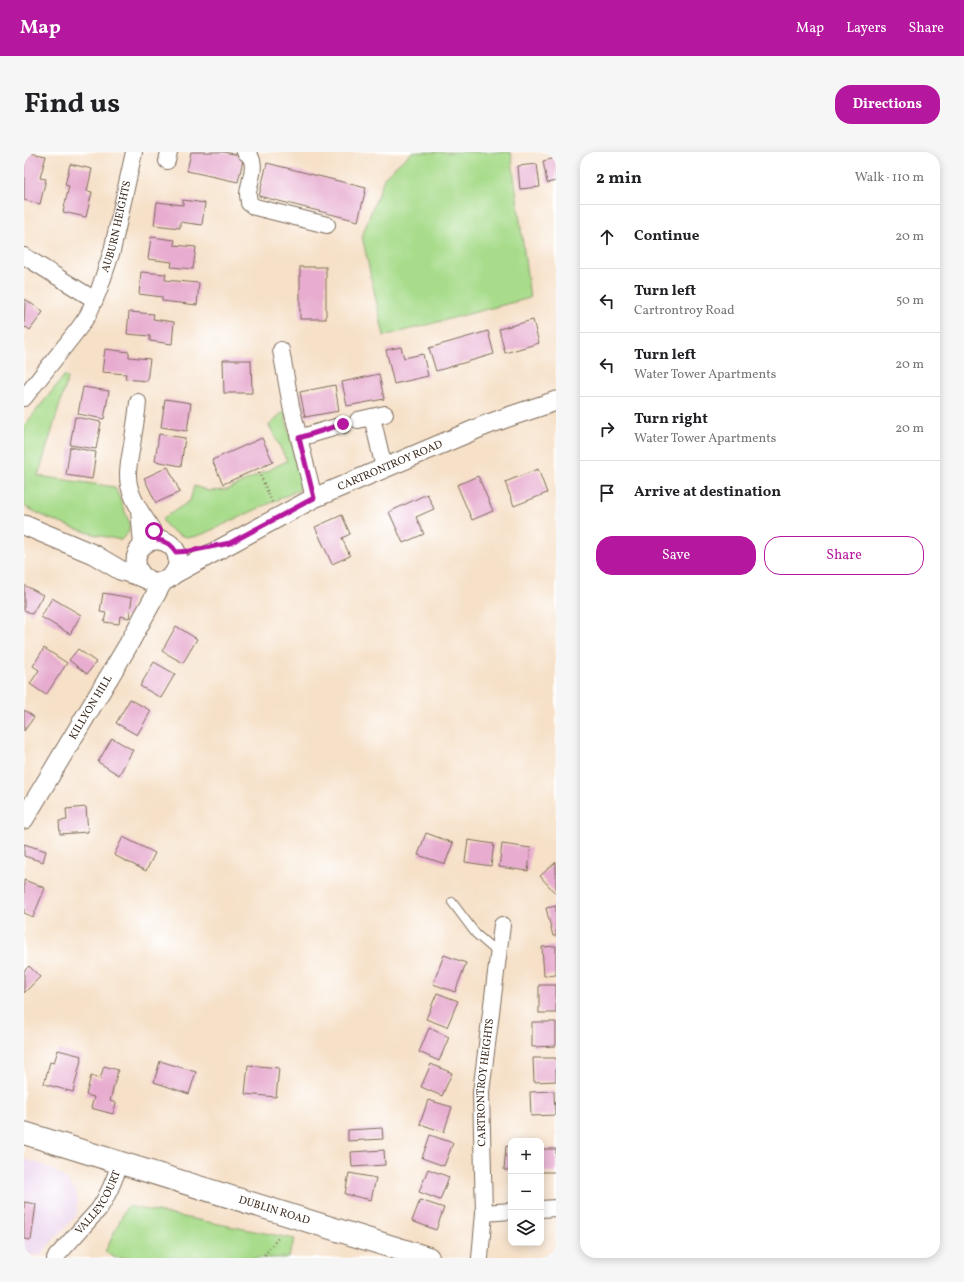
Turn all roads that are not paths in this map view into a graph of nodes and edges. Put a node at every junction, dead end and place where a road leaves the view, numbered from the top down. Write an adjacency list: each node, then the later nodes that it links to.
1 (134, 152): 5 (street, AUBURN HEIGHTS)
2 (245, 152): 3 (street)
3 (327, 225)
4 (24, 256): 5 (street)
5 (95, 300): 7 (street, AUBURN HEIGHTS)
6 (281, 350): 12 (street)
7 (24, 398)
8 (556, 401): 13 (street, CARTRONTROY ROAD)
9 (138, 402): 17 (street)
10 (372, 417): 13 (street)
11 (343, 424): 12 (street)
12 (299, 438): 14 (street)
13 (384, 468): 14 (street, CARTRONTROY ROAD)
14 (314, 498): 16 (street, CARTRONTROY ROAD)
15 (24, 526): 19 (street)
16 (230, 543): 18 (street, CARTRONTROY ROAD); 20 (street, CARTRONTROY ROAD)
17 (145, 548): 18 (street); 19 (street); 20 (street)
18 (176, 552): 20 (street)
19 (93, 554): 20 (street)
20 (157, 582): 21 (street, KILLYON HILL)
21 (24, 819)
22 (452, 902): 24 (lane)
23 (502, 925): 24 (street, CARTRONTROY HEIGHTS)
24 (498, 953): 30 (street, CARTRONTROY HEIGHTS)
25 (24, 1132): 26 (main road, DUBLIN ROAD)
26 (120, 1162): 31 (street, VALLEYCOURT); 32 (main road, DUBLIN ROAD)
27 (556, 1208): 28 (street)
28 (544, 1209)
29 (508, 1211): 30 (street)
30 (484, 1213): 33 (street, CARTRONTROY HEIGHTS)
31 (55, 1258)
32 (428, 1258)
33 (480, 1258)

